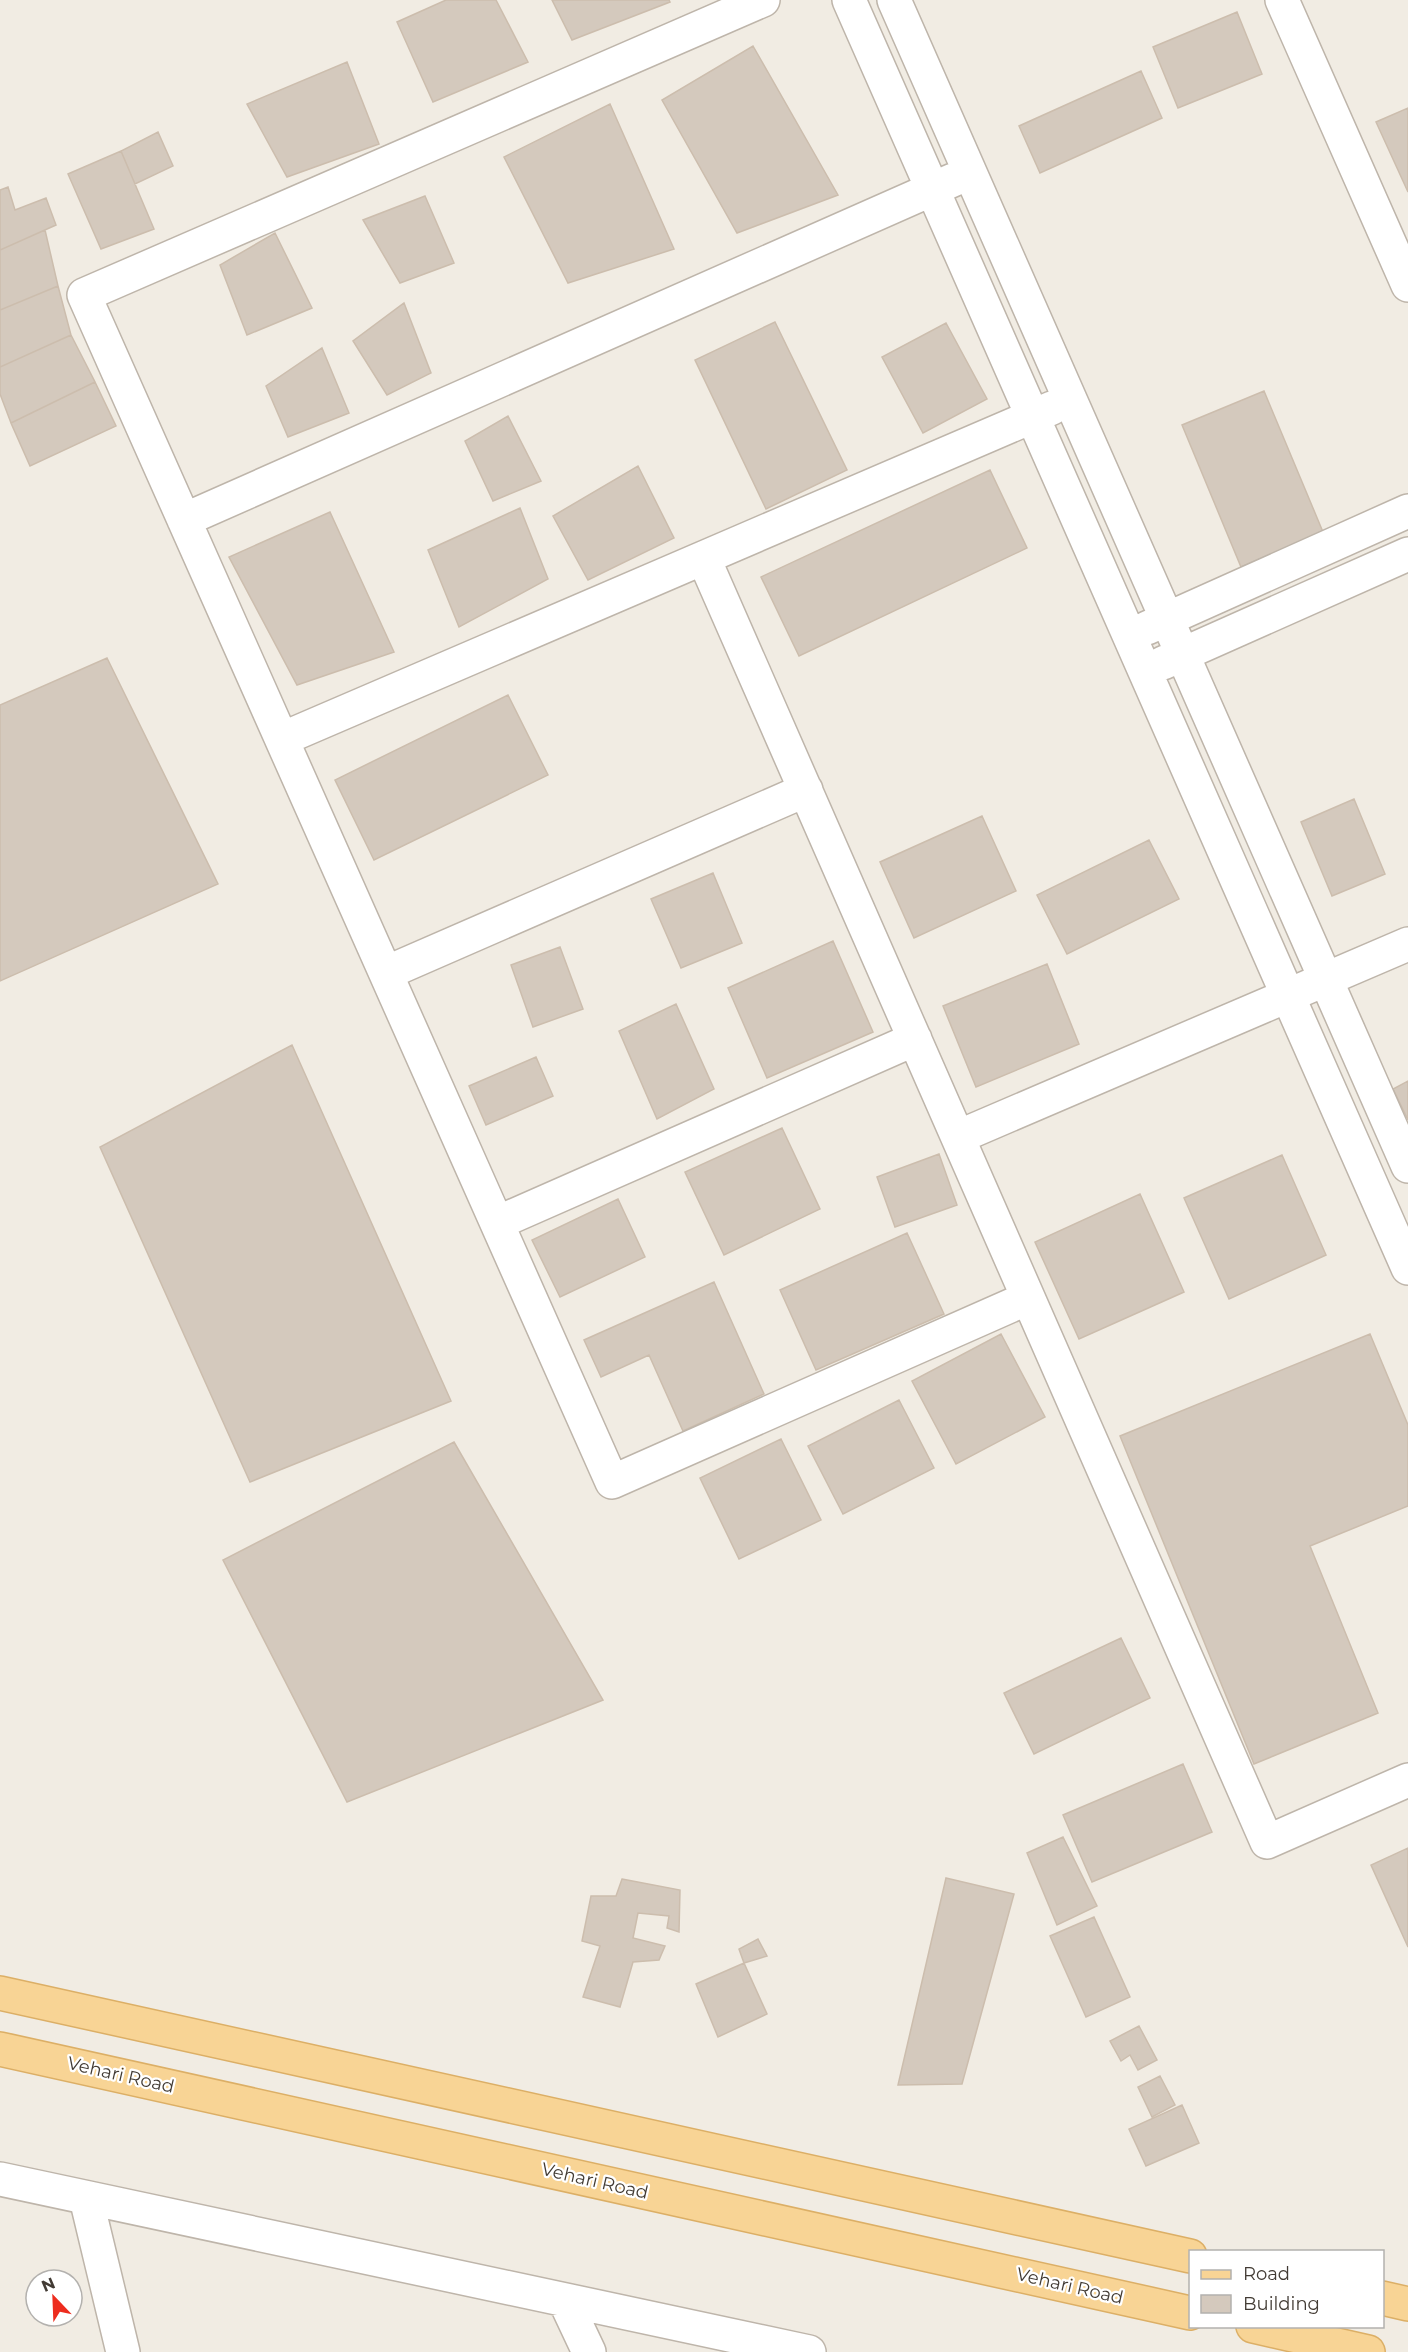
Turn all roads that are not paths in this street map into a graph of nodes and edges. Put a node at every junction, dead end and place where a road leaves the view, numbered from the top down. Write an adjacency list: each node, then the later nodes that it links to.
1 (763, 0): 11 (street)
2 (849, 0): 6 (street)
3 (894, 0): 5 (street)
4 (1282, 0): 7 (street)
5 (970, 173): 6 (street); 8 (street)
6 (933, 190): 9 (street); 11 (street)
7 (1408, 285)
8 (1070, 399): 9 (street); 14 (street)
9 (1033, 417): 13 (street); 15 (street)
10 (1408, 511): 14 (street)
11 (184, 520): 18 (street)
12 (1408, 554): 16 (street)
13 (704, 559): 18 (street); 19 (street)
14 (1167, 619): 15 (street); 16 (street)
15 (1129, 636): 17 (street)
16 (1182, 655): 17 (street); 22 (street)
17 (1145, 671): 23 (street)
18 (282, 739): 21 (street)
19 (806, 790): 21 (street); 24 (street)
20 (1408, 944): 22 (street)
21 (386, 973): 27 (street)
22 (1327, 981): 23 (street); 26 (street)
23 (1288, 997): 25 (street); 28 (street)
24 (915, 1039): 25 (street); 27 (street)
25 (958, 1137): 29 (street)
26 (1408, 1166)
27 (497, 1223): 29 (street)
28 (1408, 1268)
29 (1028, 1298): 30 (street)
30 (1408, 1780)
31 (0, 1993): 35 (main road)
32 (0, 2049): 39 (main road, Vehari Road)
33 (0, 2179): 34 (street)
34 (86, 2198): 37 (street); 41 (street)
35 (1189, 2256)
36 (1384, 2298): 38 (main road)
37 (565, 2301): 42 (street); 43 (street)
38 (1408, 2304)
39 (1189, 2313)
40 (1262, 2328): 44 (main road)
41 (123, 2352)
42 (589, 2352)
43 (809, 2352)
44 (1368, 2352)

